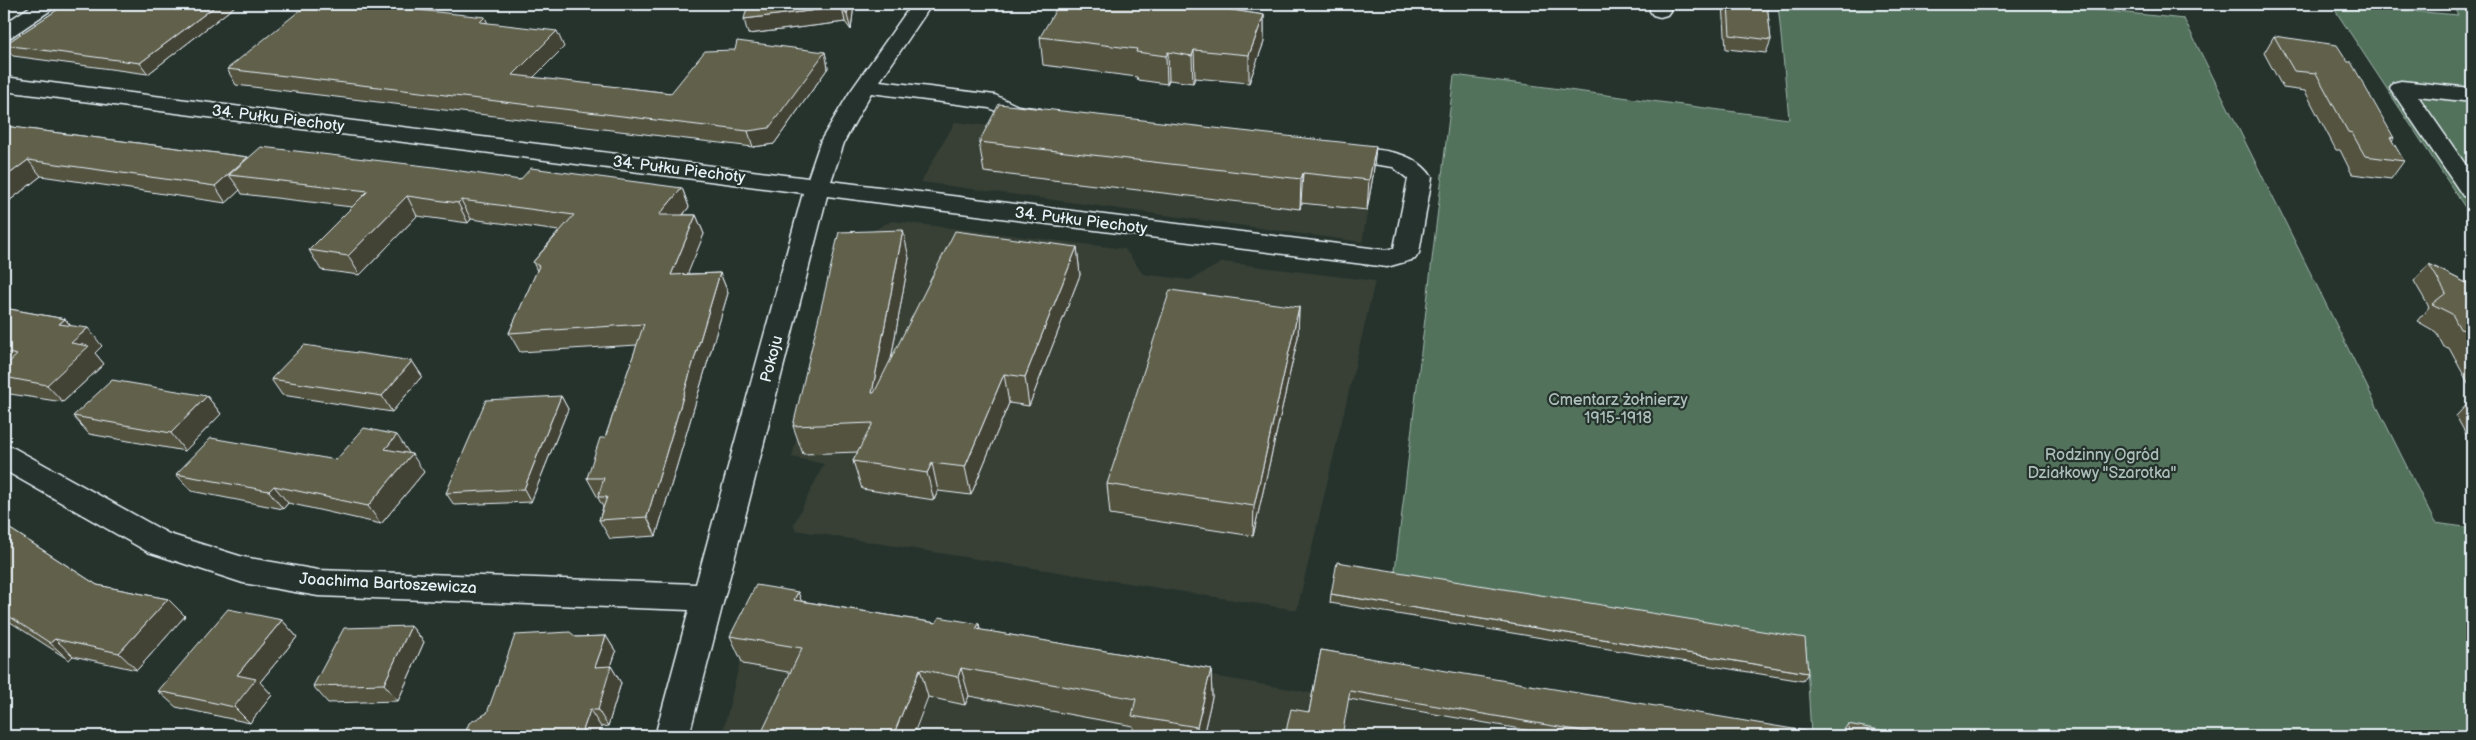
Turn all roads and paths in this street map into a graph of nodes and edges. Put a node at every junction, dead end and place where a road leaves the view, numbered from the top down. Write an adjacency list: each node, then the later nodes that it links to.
1 (47, 4): 3 (street)
2 (922, 4): 5 (street, Pokoju)
3 (4, 33)
4 (4, 84): 9 (street, 34. Pułku Piechoty)
5 (866, 86): 7 (street); 9 (street, Pokoju)
6 (2472, 95): 10 (street)
7 (1051, 116)
8 (1322, 151): 9 (street, 34. Pułku Piechoty)
9 (818, 187): 12 (street, Pokoju)
10 (2472, 191)
11 (4, 456): 12 (street, Joachima Bartoszewicza)
12 (710, 598): 13 (street, Pokoju)
13 (672, 736)

